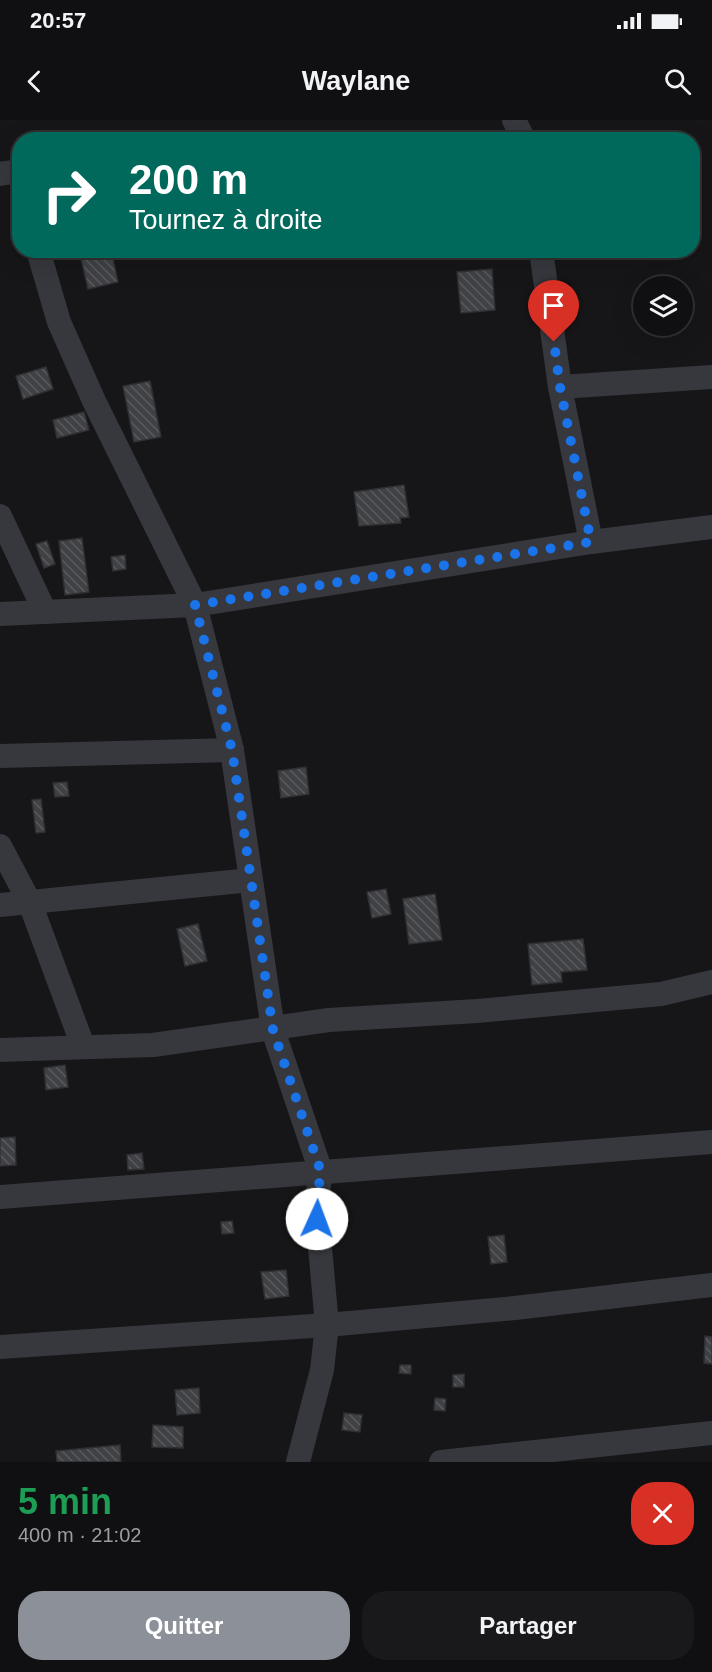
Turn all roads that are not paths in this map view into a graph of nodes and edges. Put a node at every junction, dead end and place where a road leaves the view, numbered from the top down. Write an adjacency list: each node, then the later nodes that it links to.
1 (40, 258): 8 (street)
2 (542, 258): 4 (street)
3 (712, 376): 4 (street)
4 (560, 387): 7 (street)
5 (0, 516): 9 (street)
6 (712, 527): 7 (street)
7 (591, 542): 8 (street)
8 (195, 605): 9 (street); 11 (street)
9 (45, 612): 10 (street)
10 (0, 615)
11 (232, 750): 12 (street); 14 (street)
12 (0, 756)
13 (0, 846): 15 (street)
14 (251, 880): 15 (street); 18 (street)
15 (30, 903): 16 (street); 19 (street)
16 (0, 905)
17 (712, 982): 18 (street)
18 (273, 1030): 19 (street); 22 (street)
19 (83, 1046): 20 (street)
20 (0, 1050)
21 (712, 1142): 22 (street)
22 (321, 1172): 23 (street); 25 (street)
23 (0, 1197)
24 (712, 1285): 25 (street)
25 (327, 1325): 26 (street); 28 (street)
26 (0, 1347)
27 (712, 1433): 29 (street)
28 (298, 1462)
29 (441, 1462)

